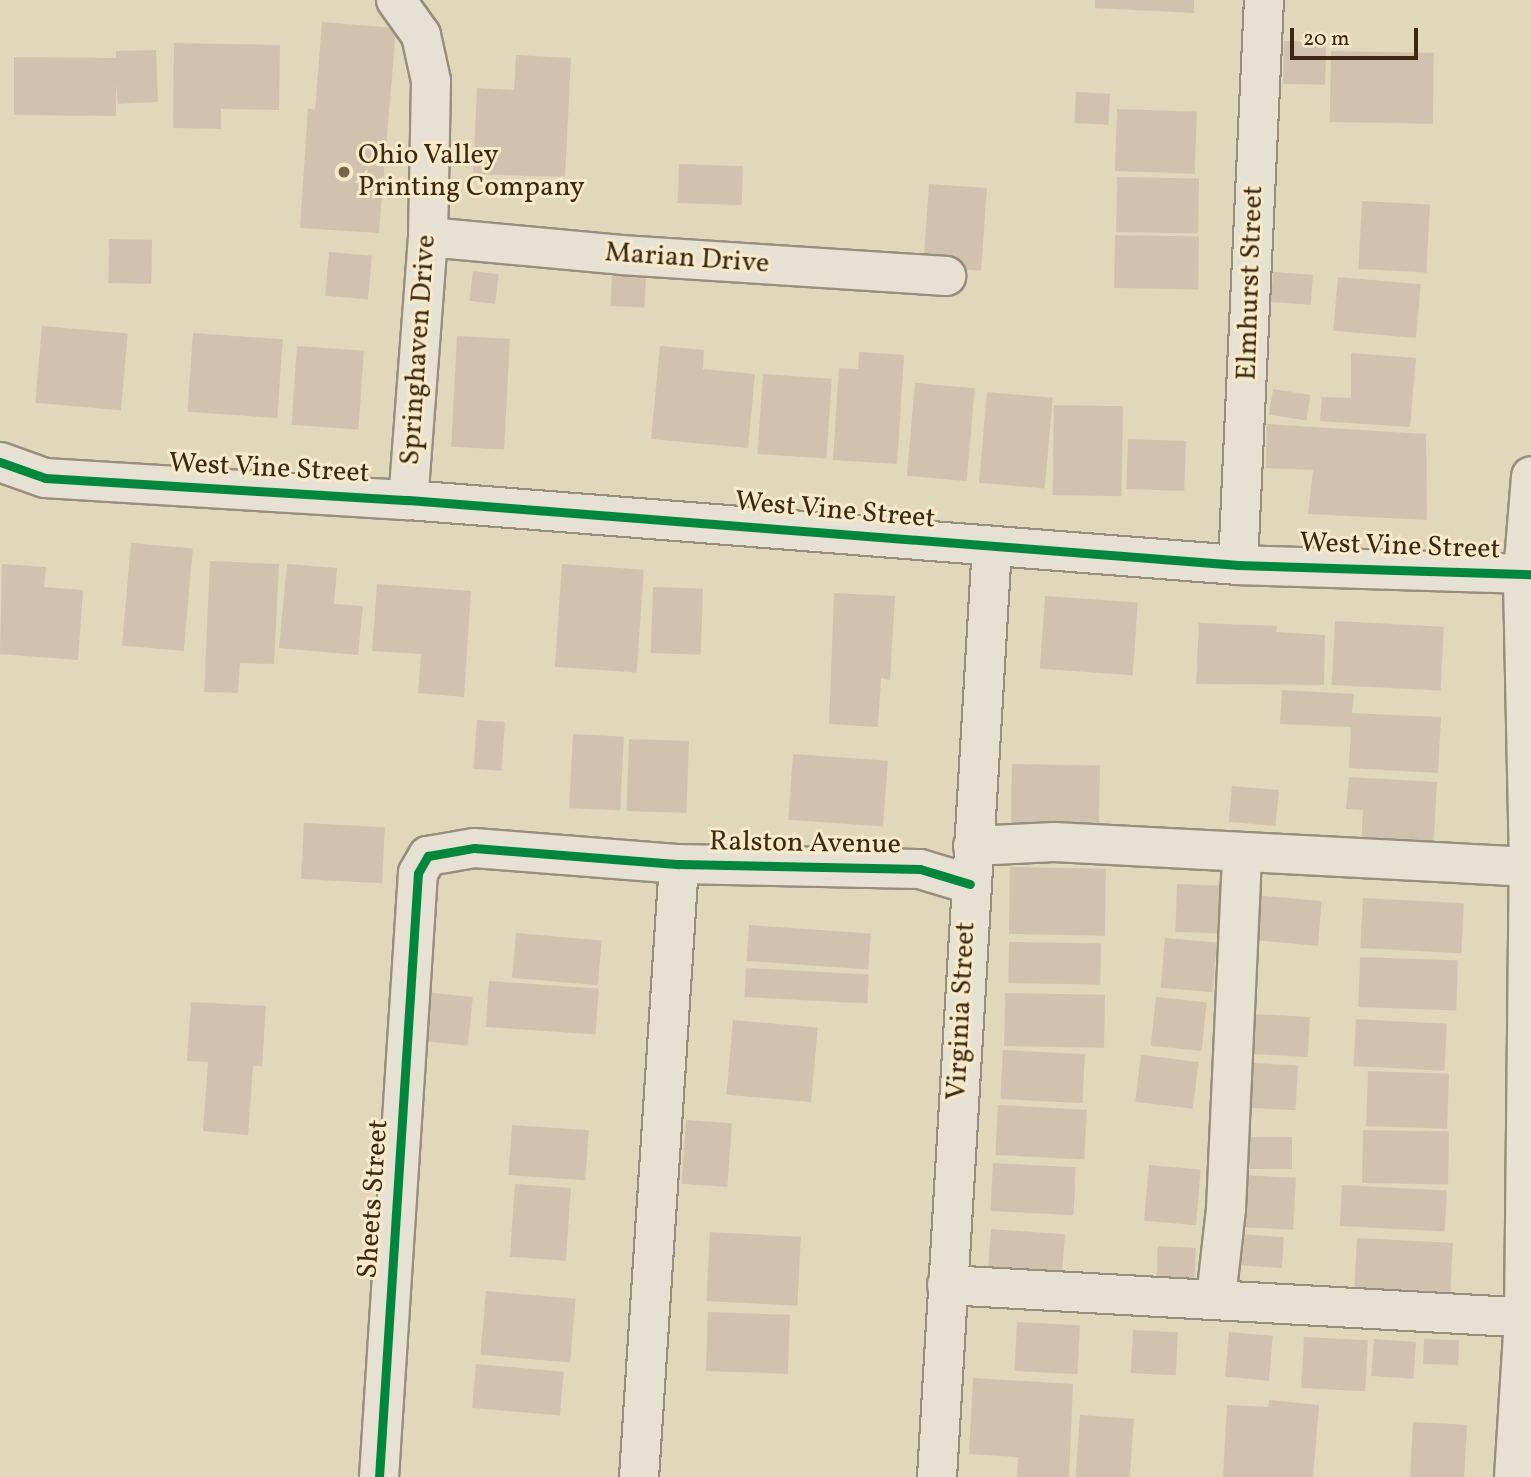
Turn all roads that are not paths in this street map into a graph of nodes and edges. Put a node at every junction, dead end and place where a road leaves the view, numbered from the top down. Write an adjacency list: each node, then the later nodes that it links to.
1 (396, 0): 3 (street, Springhaven Drive)
2 (1264, 0): 9 (street, Elmhurst Street)
3 (428, 237): 4 (street, Marian Drive); 7 (street, Springhaven Drive)
4 (946, 276)
5 (0, 462): 7 (street, West Vine Street)
6 (1531, 476): 10 (street)
7 (408, 500): 8 (street, West Vine Street)
8 (992, 546): 9 (street, West Vine Street); 11 (street, Virginia Street)
9 (1238, 565): 10 (street, West Vine Street)
10 (1527, 574): 14 (street)
11 (973, 846): 12 (street); 15 (street, Virginia Street)
12 (1242, 852): 14 (street); 17 (street)
13 (679, 864): 15 (street, Ralston Avenue); 19 (street, Sheets Street); 20 (street, Ralston Avenue)
14 (1530, 867): 18 (street)
15 (970, 884): 16 (street, Virginia Street)
16 (947, 1285): 17 (street); 21 (street, Virginia Street)
17 (1216, 1298): 18 (street)
18 (1527, 1318): 22 (street)
19 (379, 1477)
20 (639, 1477)
21 (937, 1477)
22 (1514, 1477)

